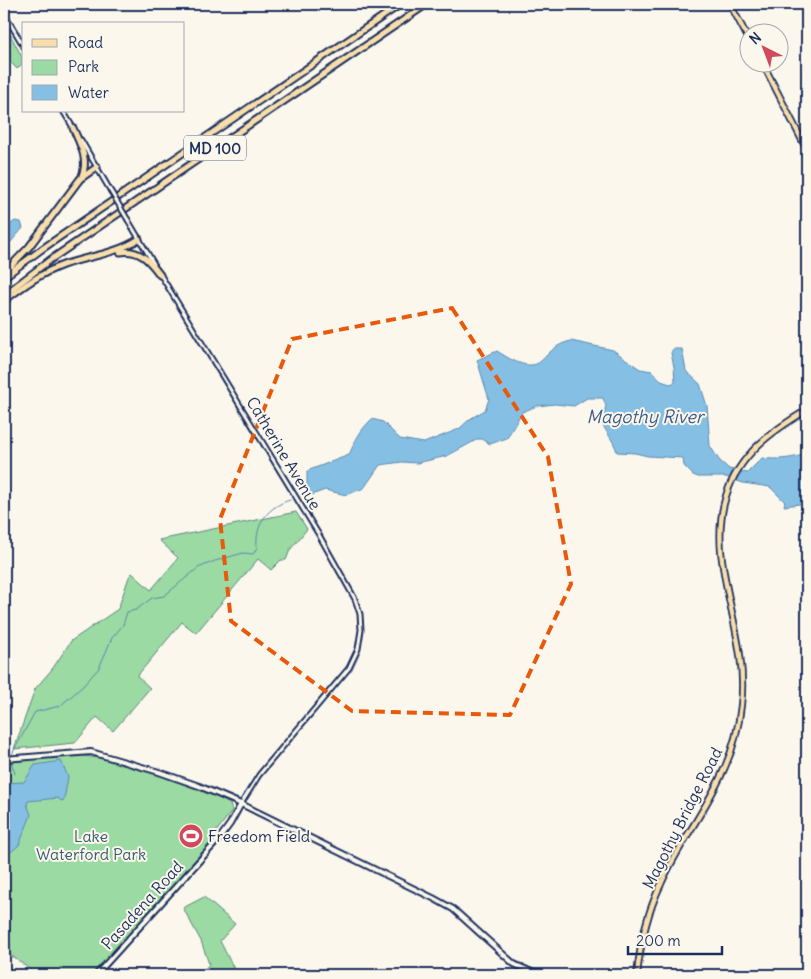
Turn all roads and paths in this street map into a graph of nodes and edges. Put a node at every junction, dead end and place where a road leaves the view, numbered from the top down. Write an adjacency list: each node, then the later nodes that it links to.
1 (400, 4): 17 (highway, MD 100)
2 (427, 4): 18 (highway, MD 100)
3 (730, 4): 5 (main road)
4 (4, 13): 6 (street)
5 (740, 22)
6 (22, 44)
7 (767, 72): 10 (main road)
8 (64, 112): 9 (street, Catherine Avenue)
9 (74, 128): 11 (street, Catherine Avenue); 12 (highway)
10 (807, 150)
11 (97, 167): 12 (highway); 13 (street, Catherine Avenue, bridge)
12 (80, 179): 15 (highway)
13 (140, 239): 14 (highway); 16 (street, Catherine Avenue)
14 (107, 253): 16 (highway); 19 (highway)
15 (4, 273)
16 (160, 275): 22 (street, Catherine Avenue)
17 (4, 277)
18 (4, 295)
19 (4, 301)
20 (807, 410): 25 (main road, Magothy Bridge Road)
21 (4, 759): 22 (main road)
22 (242, 804): 23 (main road, Pasadena Road); 24 (main road)
23 (96, 975)
24 (538, 975)
25 (637, 975)

